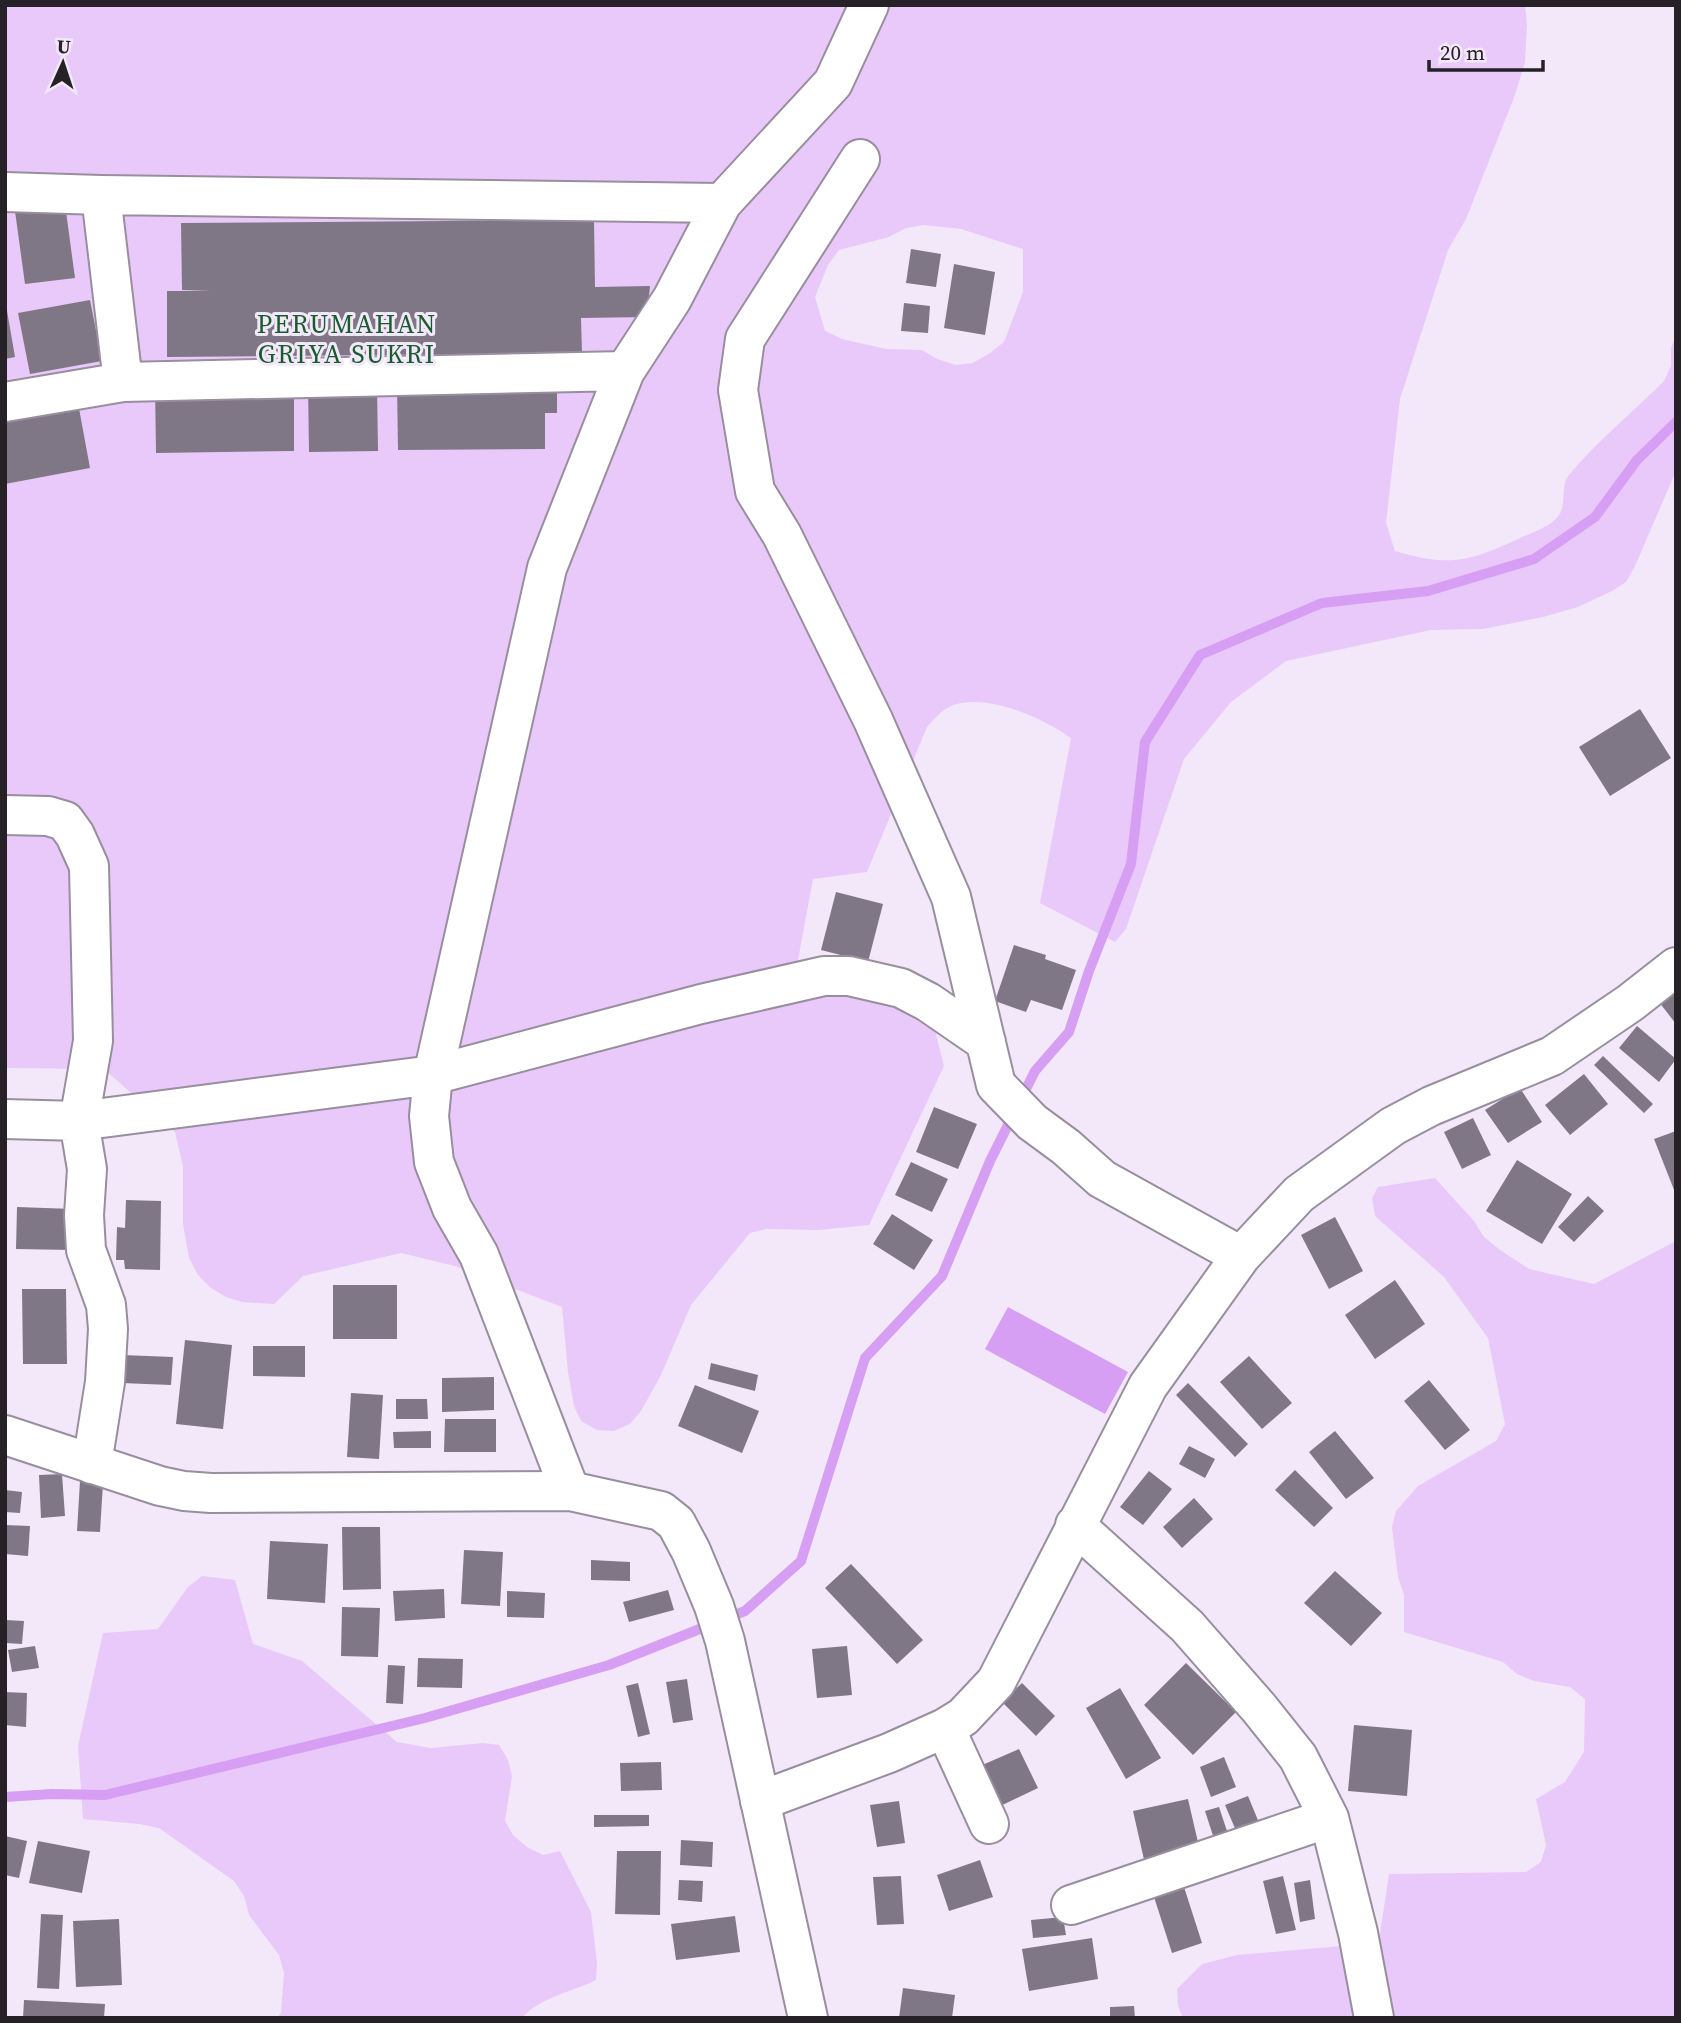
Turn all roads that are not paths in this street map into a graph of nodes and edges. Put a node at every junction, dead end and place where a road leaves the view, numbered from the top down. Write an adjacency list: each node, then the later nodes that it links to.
1 (869, 5): 5 (street)
2 (860, 159): 11 (street)
3 (5, 192): 4 (street)
4 (101, 195): 5 (street); 7 (street)
5 (722, 203): 6 (street)
6 (625, 371): 7 (street); 12 (street)
7 (123, 382): 8 (street)
8 (5, 402)
9 (5, 815): 14 (street)
10 (1676, 967): 15 (street)
11 (986, 1042): 12 (street); 15 (street)
12 (433, 1075): 14 (street); 18 (street)
13 (5, 1119): 14 (street)
14 (79, 1121): 17 (street)
15 (1241, 1256): 19 (street)
16 (5, 1435): 17 (street)
17 (92, 1464): 18 (street)
18 (570, 1491): 21 (street)
19 (1075, 1525): 20 (street); 22 (street)
20 (944, 1728): 21 (street); 23 (street)
21 (760, 1801): 25 (street)
22 (1329, 1818): 24 (street); 26 (street)
23 (989, 1824)
24 (1071, 1905)
25 (808, 2018)
26 (1374, 2018)

